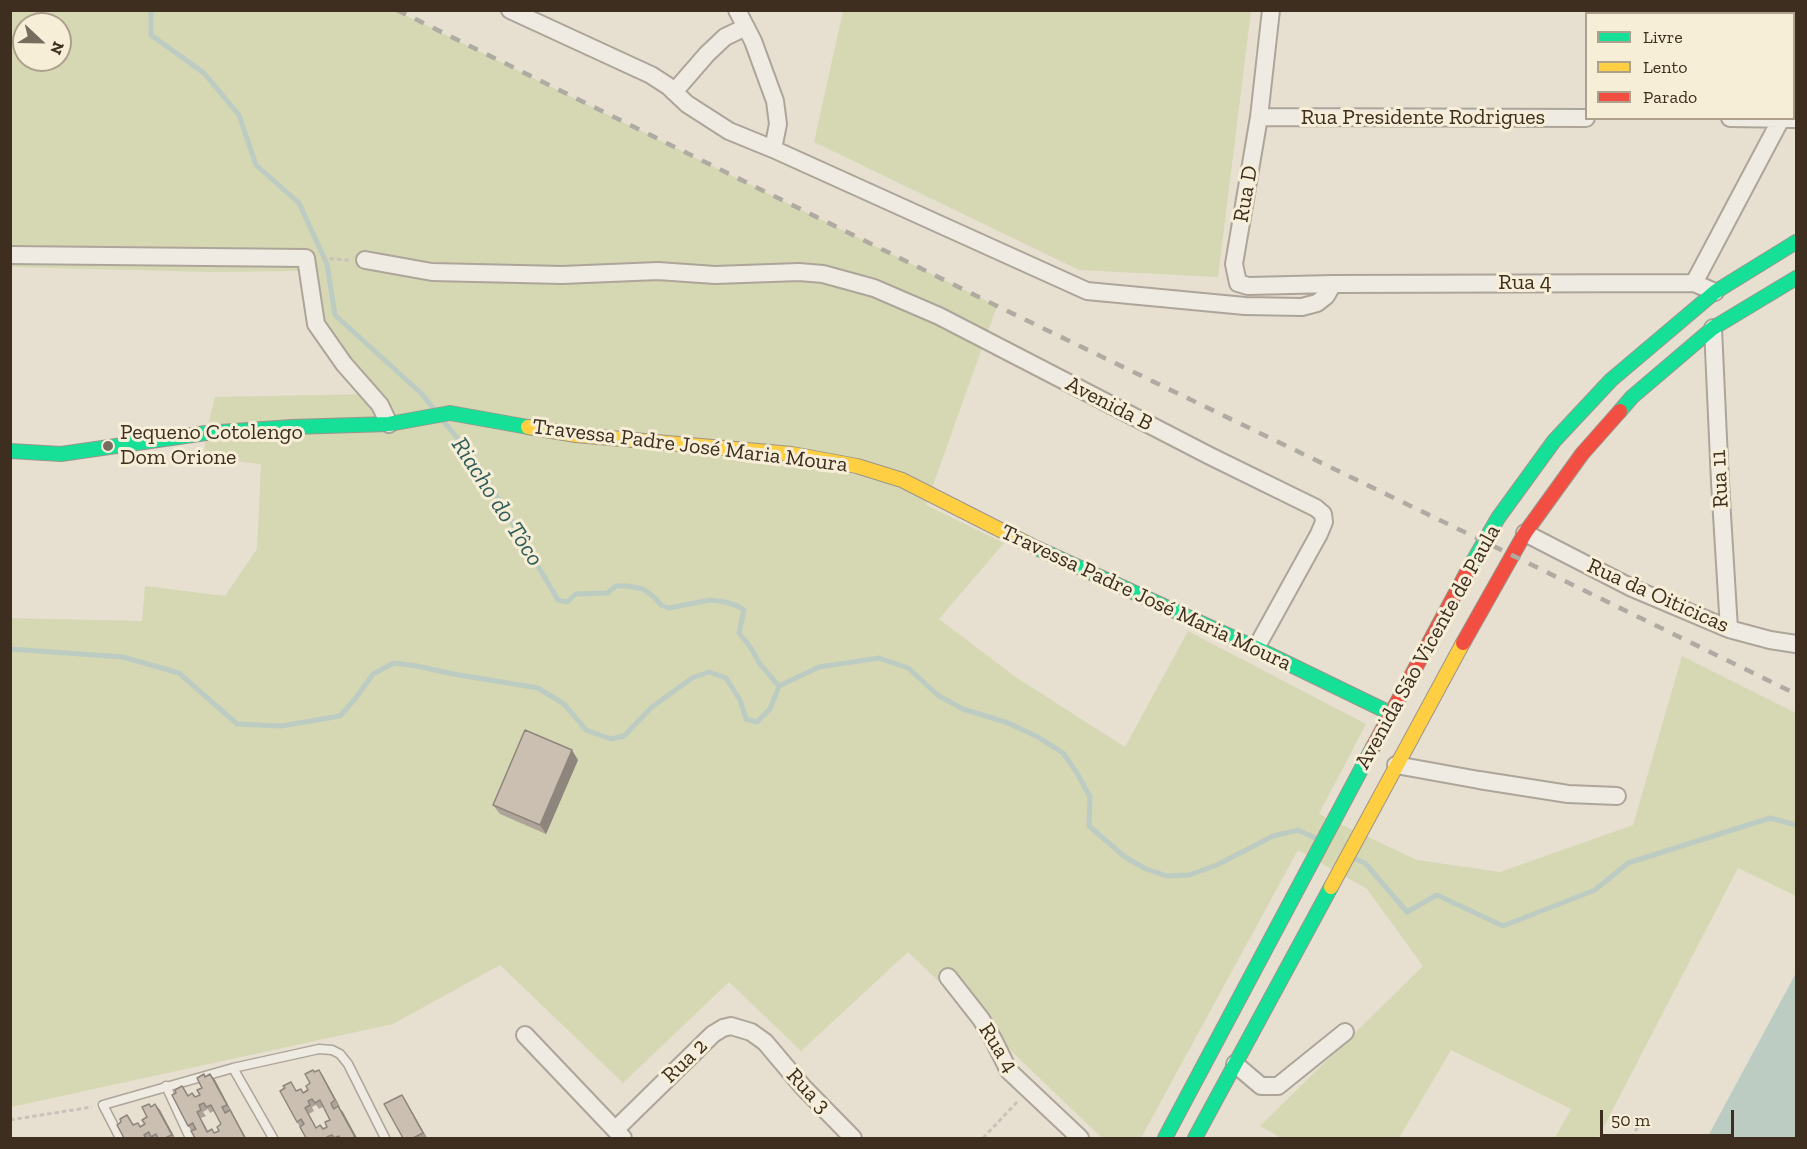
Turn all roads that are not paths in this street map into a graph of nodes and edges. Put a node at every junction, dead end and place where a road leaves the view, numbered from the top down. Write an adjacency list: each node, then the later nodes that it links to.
1 (510, 10): 5 (street)
2 (737, 10): 4 (street)
3 (1270, 10): 6 (street, Rua D)
4 (746, 27): 5 (street); 9 (street)
5 (674, 92): 9 (street)
6 (1259, 117): 7 (street, Rua Presidente Rodrigues); 15 (street, Rua D)
7 (1585, 118)
8 (1780, 120): 14 (street)
9 (773, 149): 15 (street)
10 (1797, 242): 16 (main road, Avenida São Vicente de Paula)
11 (10, 255): 18 (street)
12 (365, 260): 23 (street, Avenida B)
13 (1797, 278): 17 (main road, Avenida São Vicente de Paula)
14 (1694, 283): 15 (street, Rua 4); 16 (street, Rua 4)
15 (1333, 284)
16 (1715, 292): 24 (main road, Avenida São Vicente de Paula)
17 (1713, 328): 20 (main road, Avenida São Vicente de Paula); 21 (street, Rua 11)
18 (389, 424): 19 (main road, Travessa Padre José Maria Moura); 23 (main road, Travessa Padre José Maria Moura)
19 (10, 451)
20 (1525, 533): 21 (street, Rua da Oiticicas); 25 (main road, Avenida São Vicente de Paula)
21 (1730, 629): 22 (street, Rua da Oiticicas)
22 (1797, 644)
23 (1256, 648): 24 (main road, Travessa Padre José Maria Moura)
24 (1392, 714): 28 (main road, Avenida São Vicente de Paula)
25 (1396, 765): 26 (street); 29 (main road, Avenida São Vicente de Paula)
26 (1617, 796)
27 (948, 977): 42 (street, Rua 4)
28 (1234, 1008): 29 (main road); 43 (main road, Avenida São Vicente de Paula)
29 (1258, 1022): 33 (main road, Avenida São Vicente de Paula)
30 (1345, 1032): 33 (street)
31 (525, 1035): 36 (street, Rua 2)
32 (765, 1042): 36 (street, Rua 2); 41 (street, Rua 3)
33 (1236, 1064): 44 (main road, Avenida São Vicente de Paula)
34 (233, 1068): 35 (lane); 39 (lane); 40 (lane)
35 (166, 1086): 37 (lane); 38 (lane)
36 (619, 1134)
37 (120, 1138)
38 (190, 1138)
39 (273, 1138)
40 (385, 1138)
41 (853, 1138)
42 (1080, 1138)
43 (1165, 1138)
44 (1195, 1138)

